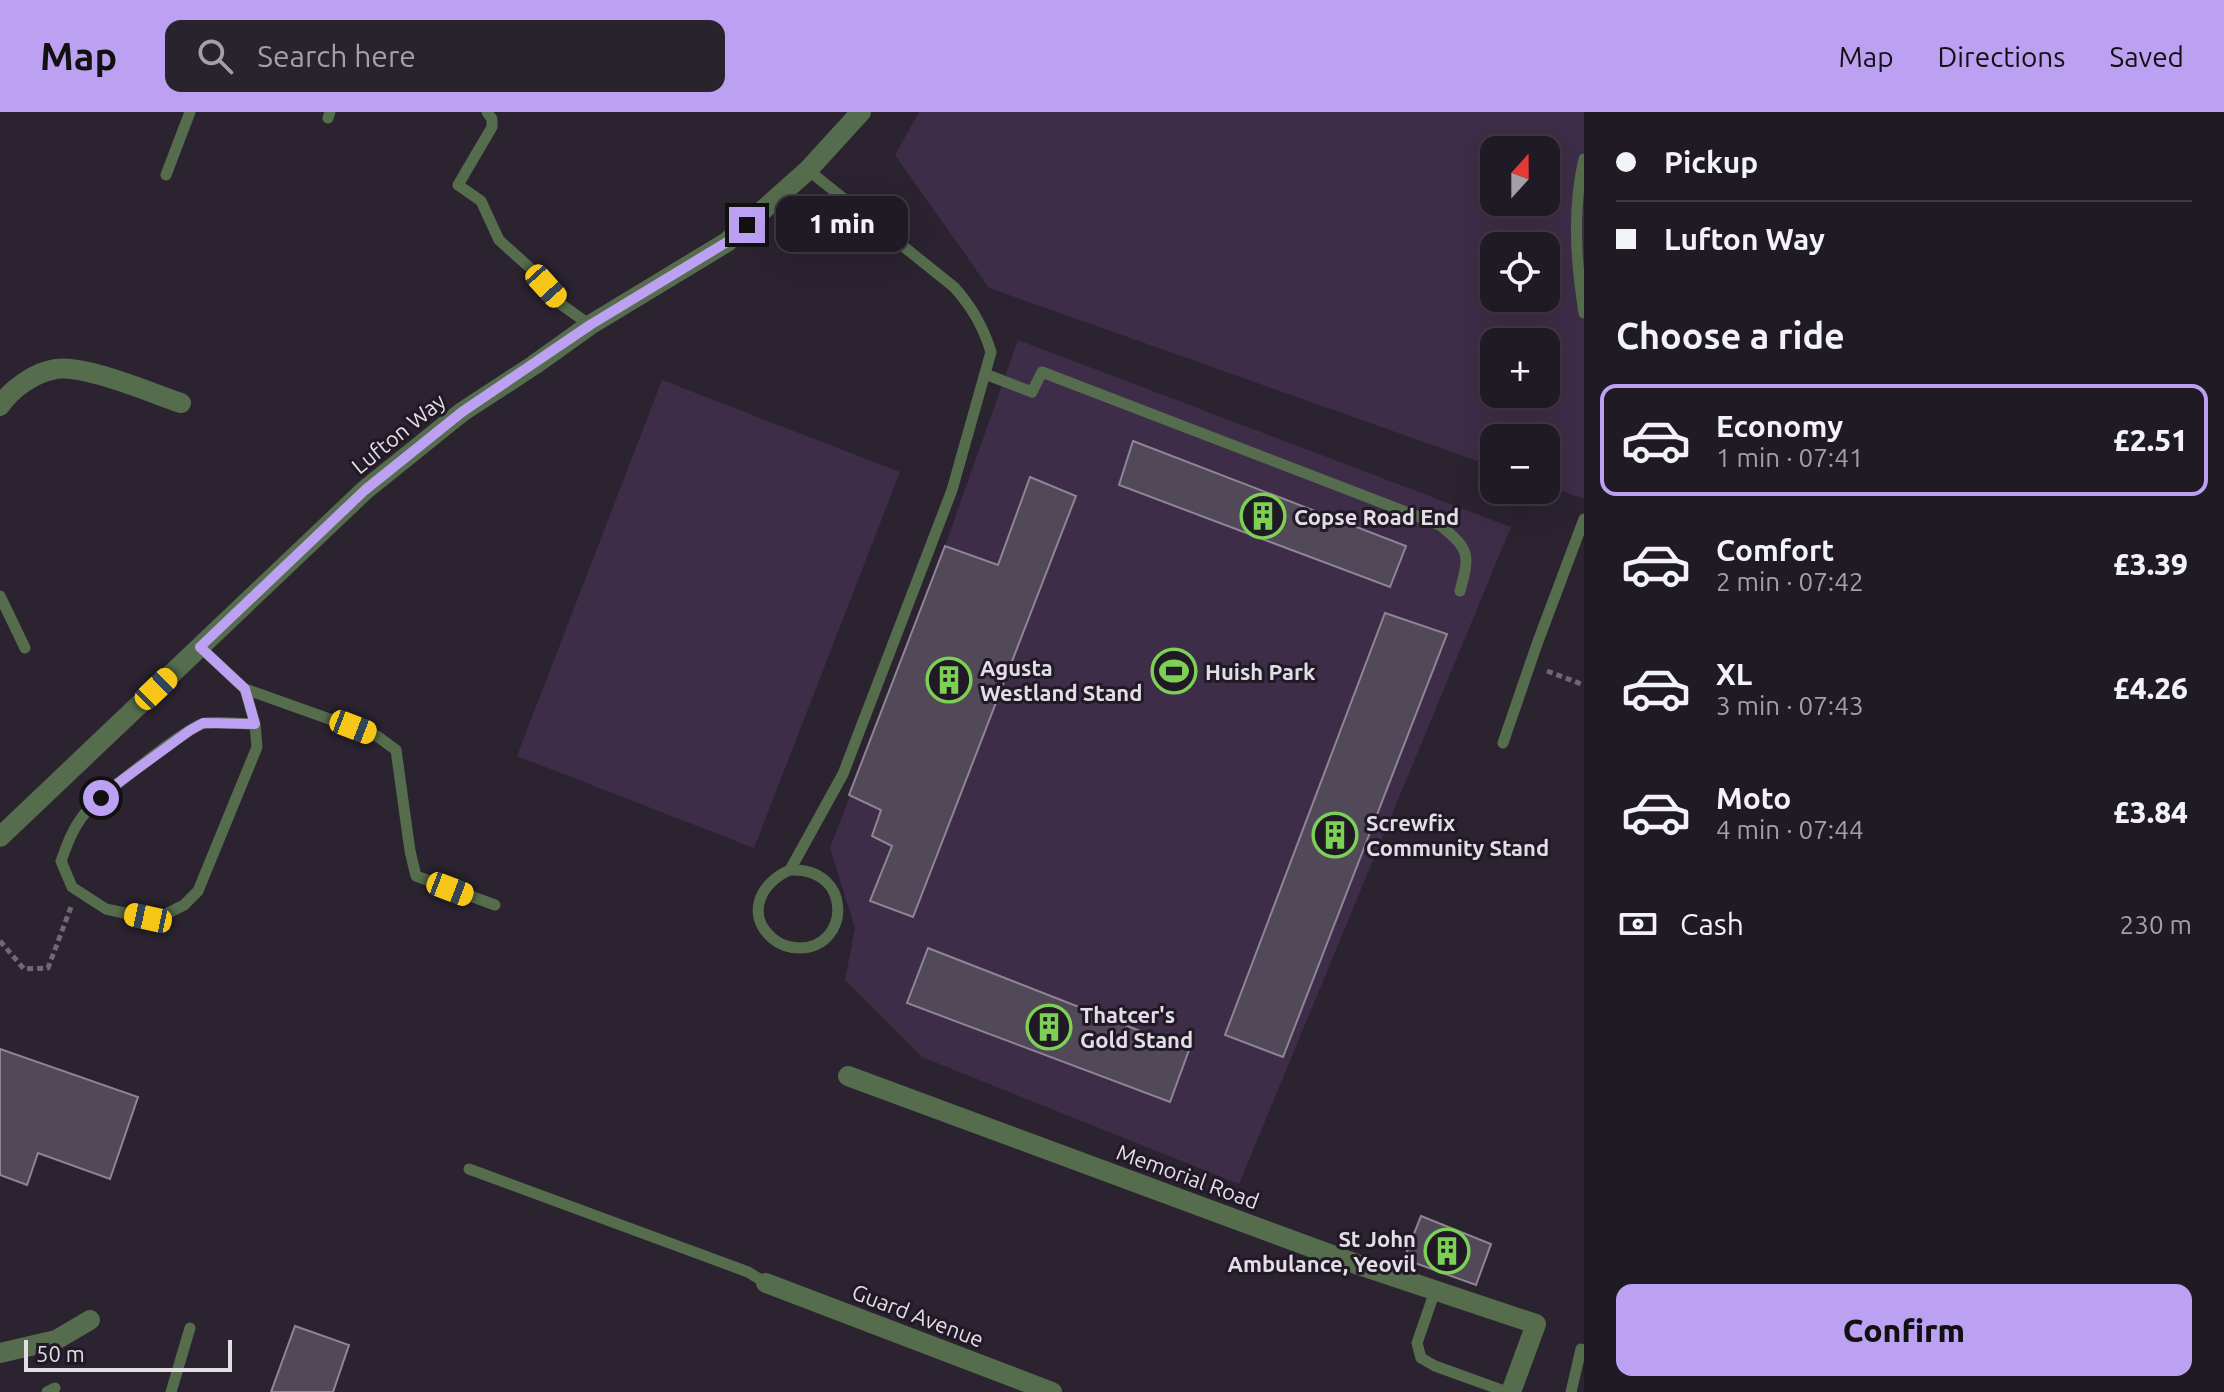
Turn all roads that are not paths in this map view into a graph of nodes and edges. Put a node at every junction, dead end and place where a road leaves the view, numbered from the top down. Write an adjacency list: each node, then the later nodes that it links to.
1 (190, 112): 6 (lane)
2 (487, 112): 8 (lane)
3 (861, 112): 5 (street, Lufton Way)
4 (1584, 159): 7 (lane)
5 (808, 170): 8 (street, Lufton Way); 9 (lane)
6 (166, 175)
7 (1584, 313)
8 (590, 325): 15 (street, Lufton Way)
9 (985, 374): 13 (lane); 21 (lane)
10 (181, 403): 11 (street)
11 (0, 406)
12 (1584, 519): 19 (lane)
13 (1460, 591)
14 (0, 596): 16 (lane)
15 (200, 647): 17 (lane); 20 (street, Lufton Way)
16 (25, 648)
17 (245, 689): 18 (lane); 22 (lane)
18 (255, 724): 18 (lane)
19 (1503, 743)
20 (0, 837)
21 (790, 870): 21 (lane)
22 (495, 905)
23 (848, 1076): 26 (street, Memorial Road)
24 (469, 1169): 25 (lane)
25 (766, 1283): 32 (street, Guard Avenue)
26 (1435, 1291): 33 (lane); 33 (street, Memorial Road)
27 (90, 1320): 30 (street)
28 (190, 1328): 31 (lane)
29 (1581, 1349): 34 (lane)
30 (0, 1353)
31 (171, 1392)
32 (1052, 1392)
33 (1509, 1392)
34 (1571, 1392)

